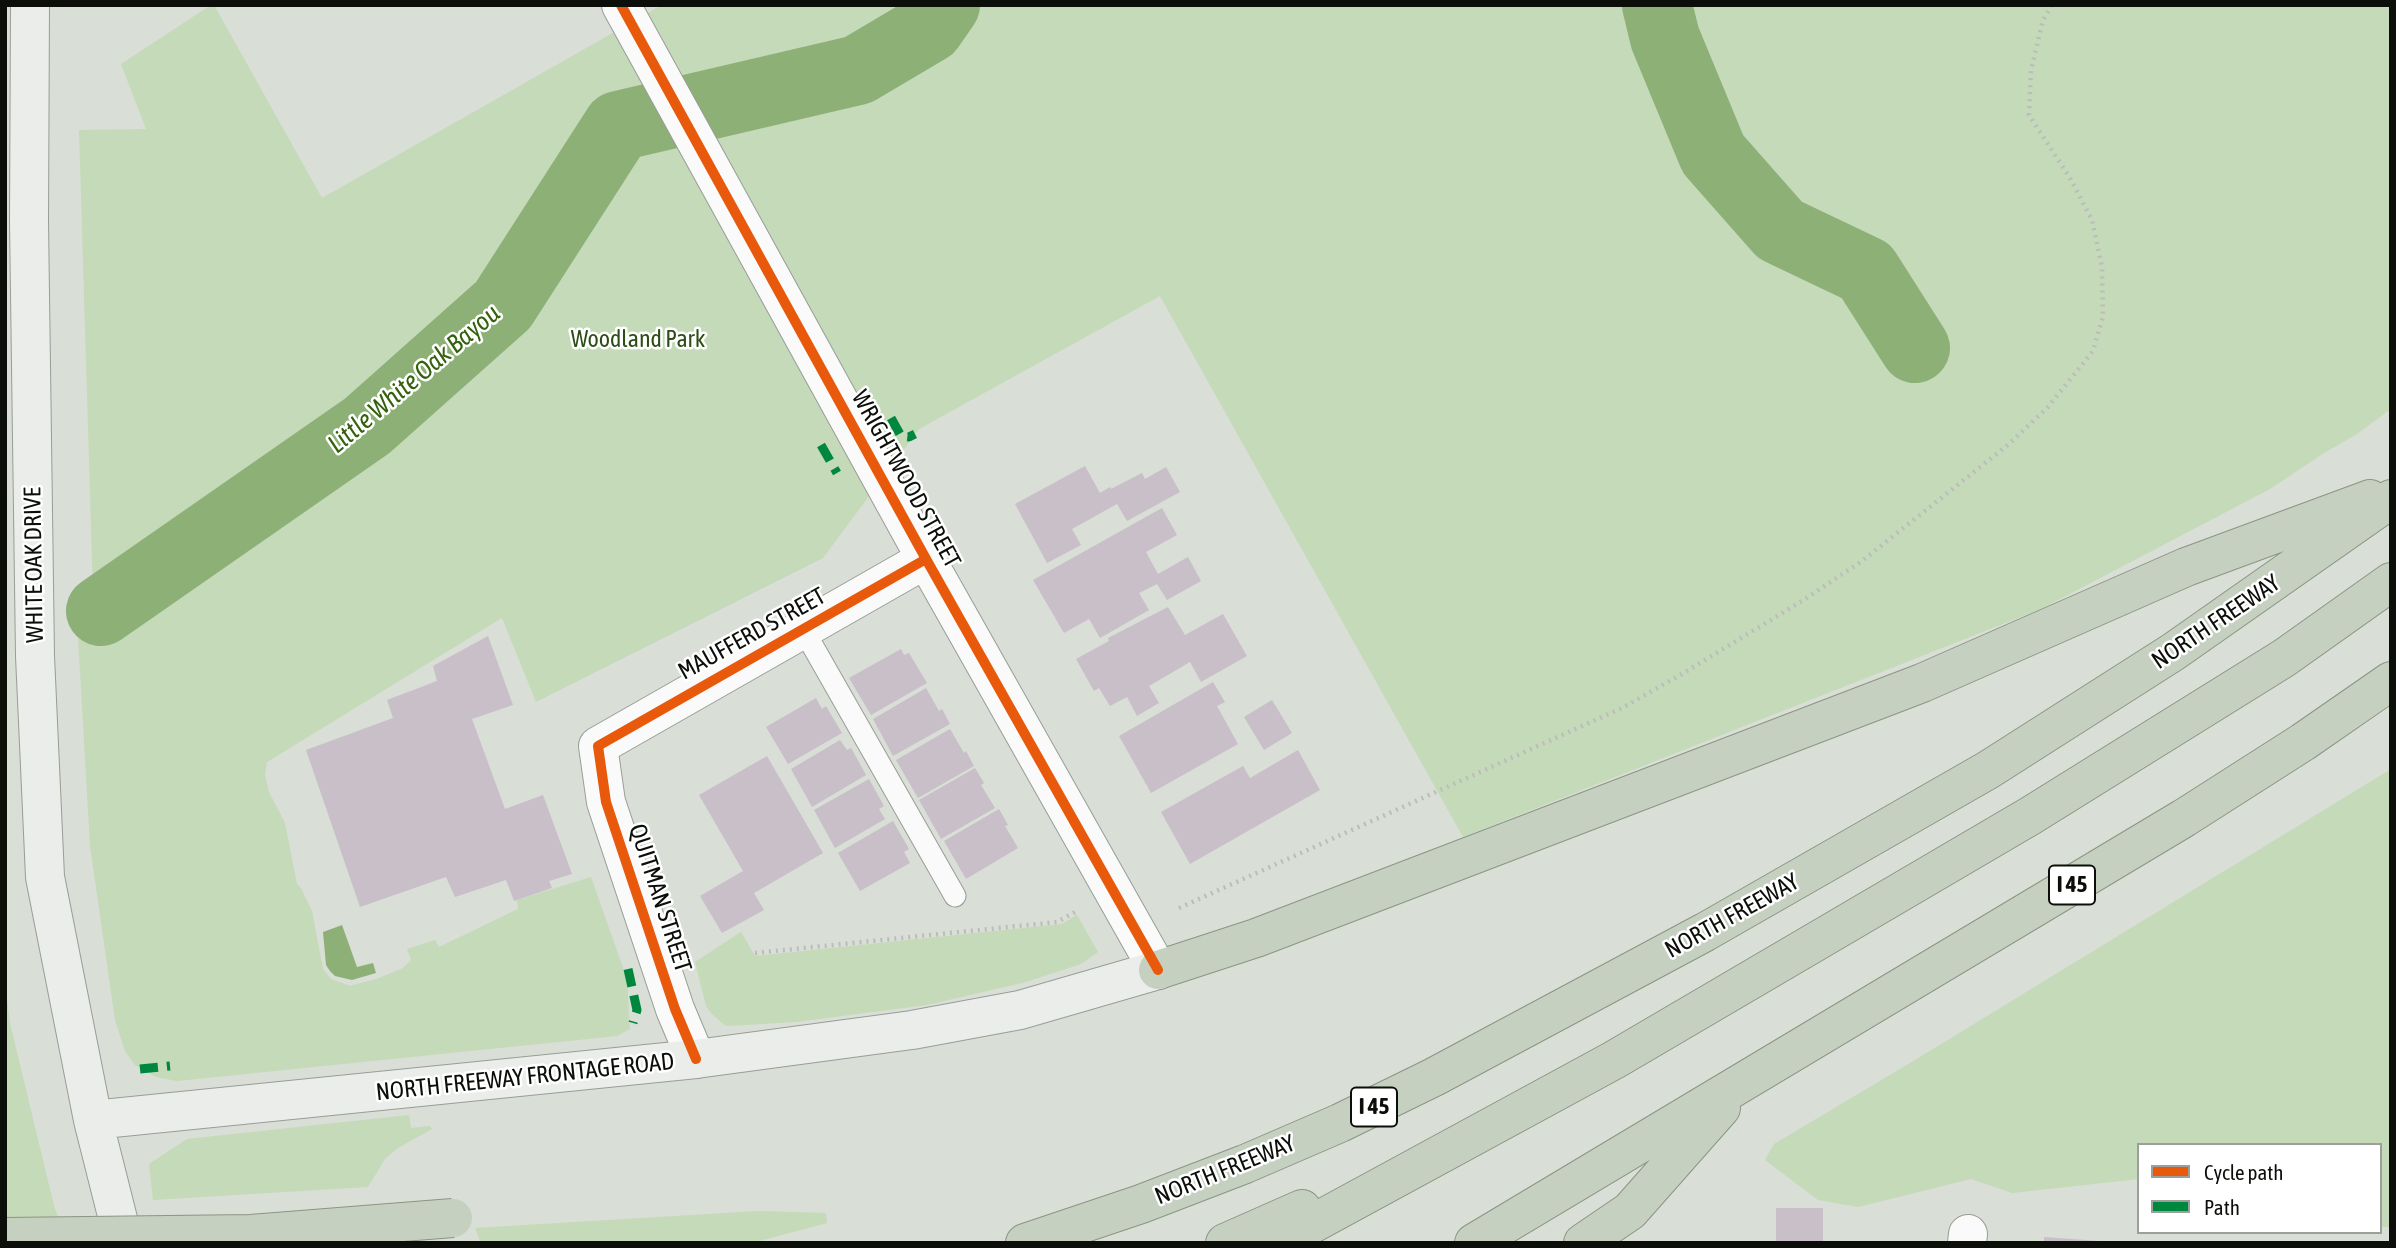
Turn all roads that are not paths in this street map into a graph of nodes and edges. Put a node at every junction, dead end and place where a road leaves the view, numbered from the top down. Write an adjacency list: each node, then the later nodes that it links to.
1 (30, 5): 15 (main road, WHITE OAK DRIVE)
2 (621, 5): 5 (street, WRIGHTWOOD STREET)
3 (2391, 492): 11 (highway)
4 (2391, 499): 19 (highway, NORTH FREEWAY / I 45)
5 (926, 559): 7 (street, MAUFFERD STREET); 11 (street, WRIGHTWOOD STREET)
6 (2391, 582): 13 (highway)
7 (803, 629): 9 (street, MAUFFERD STREET); 10 (lane)
8 (2391, 681): 14 (highway, I 45)
9 (598, 746): 12 (street, QUITMAN STREET)
10 (955, 896)
11 (1158, 970): 12 (main road, NORTH FREEWAY FRONTAGE ROAD)
12 (696, 1059): 15 (main road, NORTH FREEWAY FRONTAGE ROAD)
13 (1614, 1060): 20 (highway); 21 (highway)
14 (1747, 1079): 22 (highway, I 45); 23 (highway)
15 (93, 1120): 18 (main road)
16 (453, 1218): 17 (highway, bridge)
17 (5, 1237)
18 (124, 1243)
19 (1025, 1243)
20 (1225, 1243)
21 (1277, 1243)
22 (1474, 1243)
23 (1583, 1243)

